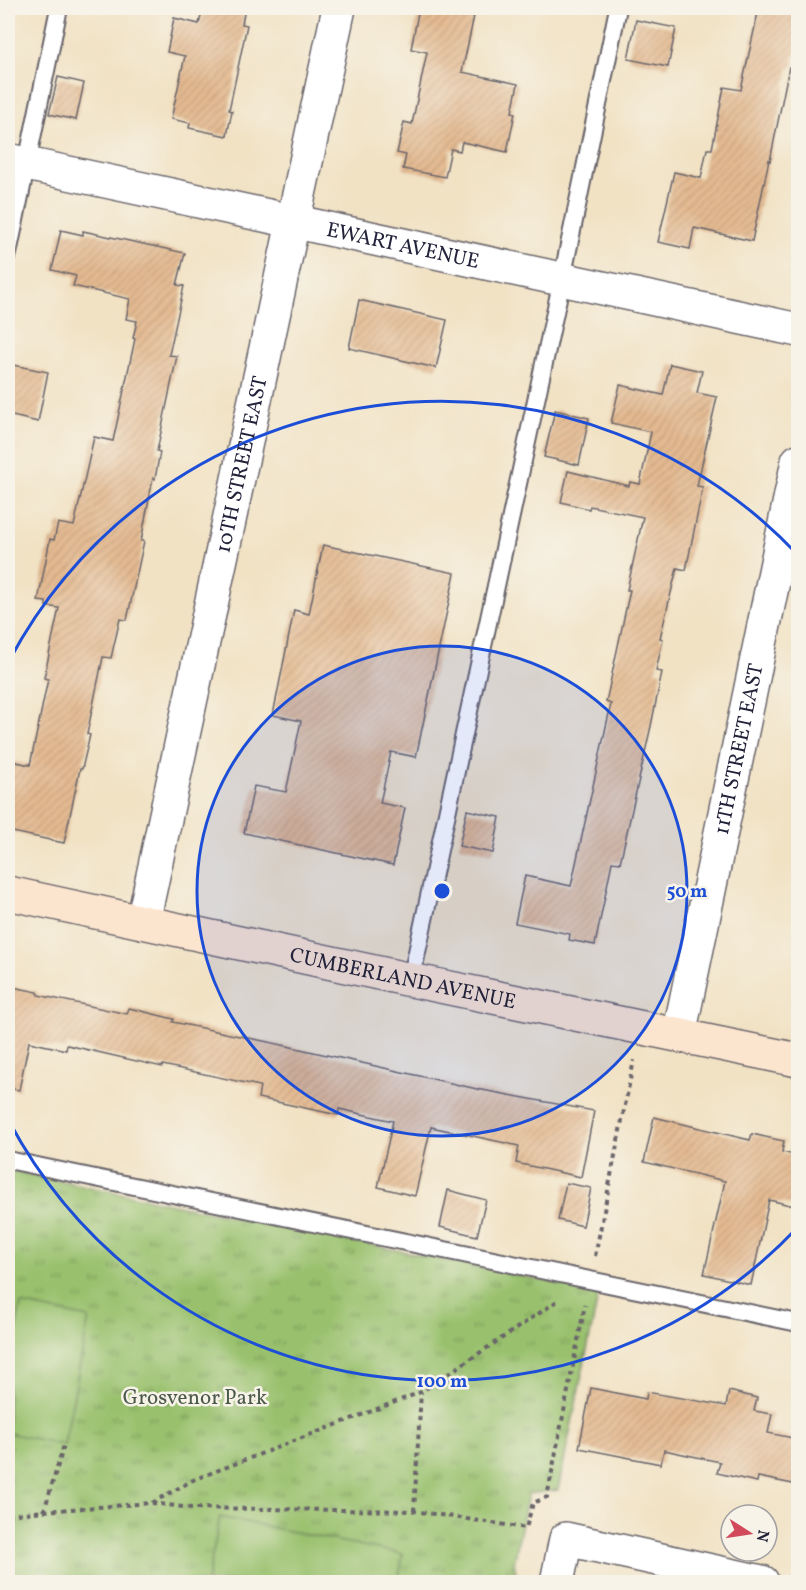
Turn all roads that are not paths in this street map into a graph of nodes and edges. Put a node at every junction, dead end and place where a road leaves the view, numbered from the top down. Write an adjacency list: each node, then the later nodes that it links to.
1 (58, 8): 4 (lane)
2 (339, 8): 5 (street, 10TH STREET EAST)
3 (618, 8): 7 (lane)
4 (17, 162): 5 (street, EWART AVENUE); 6 (lane)
5 (293, 220): 7 (street, EWART AVENUE); 11 (street, 10TH STREET EAST)
6 (8, 254)
7 (562, 280): 8 (street, EWART AVENUE); 12 (lane)
8 (798, 330)
9 (798, 461): 13 (street, 11TH STREET EAST)
10 (8, 893): 11 (main road, CUMBERLAND AVENUE)
11 (143, 922): 12 (main road, CUMBERLAND AVENUE)
12 (411, 980): 13 (main road, CUMBERLAND AVENUE)
13 (680, 1035): 14 (main road, CUMBERLAND AVENUE)
14 (798, 1060)
15 (8, 1160): 16 (lane)
16 (798, 1323)
17 (557, 1582): 18 (street)
18 (762, 1582)

